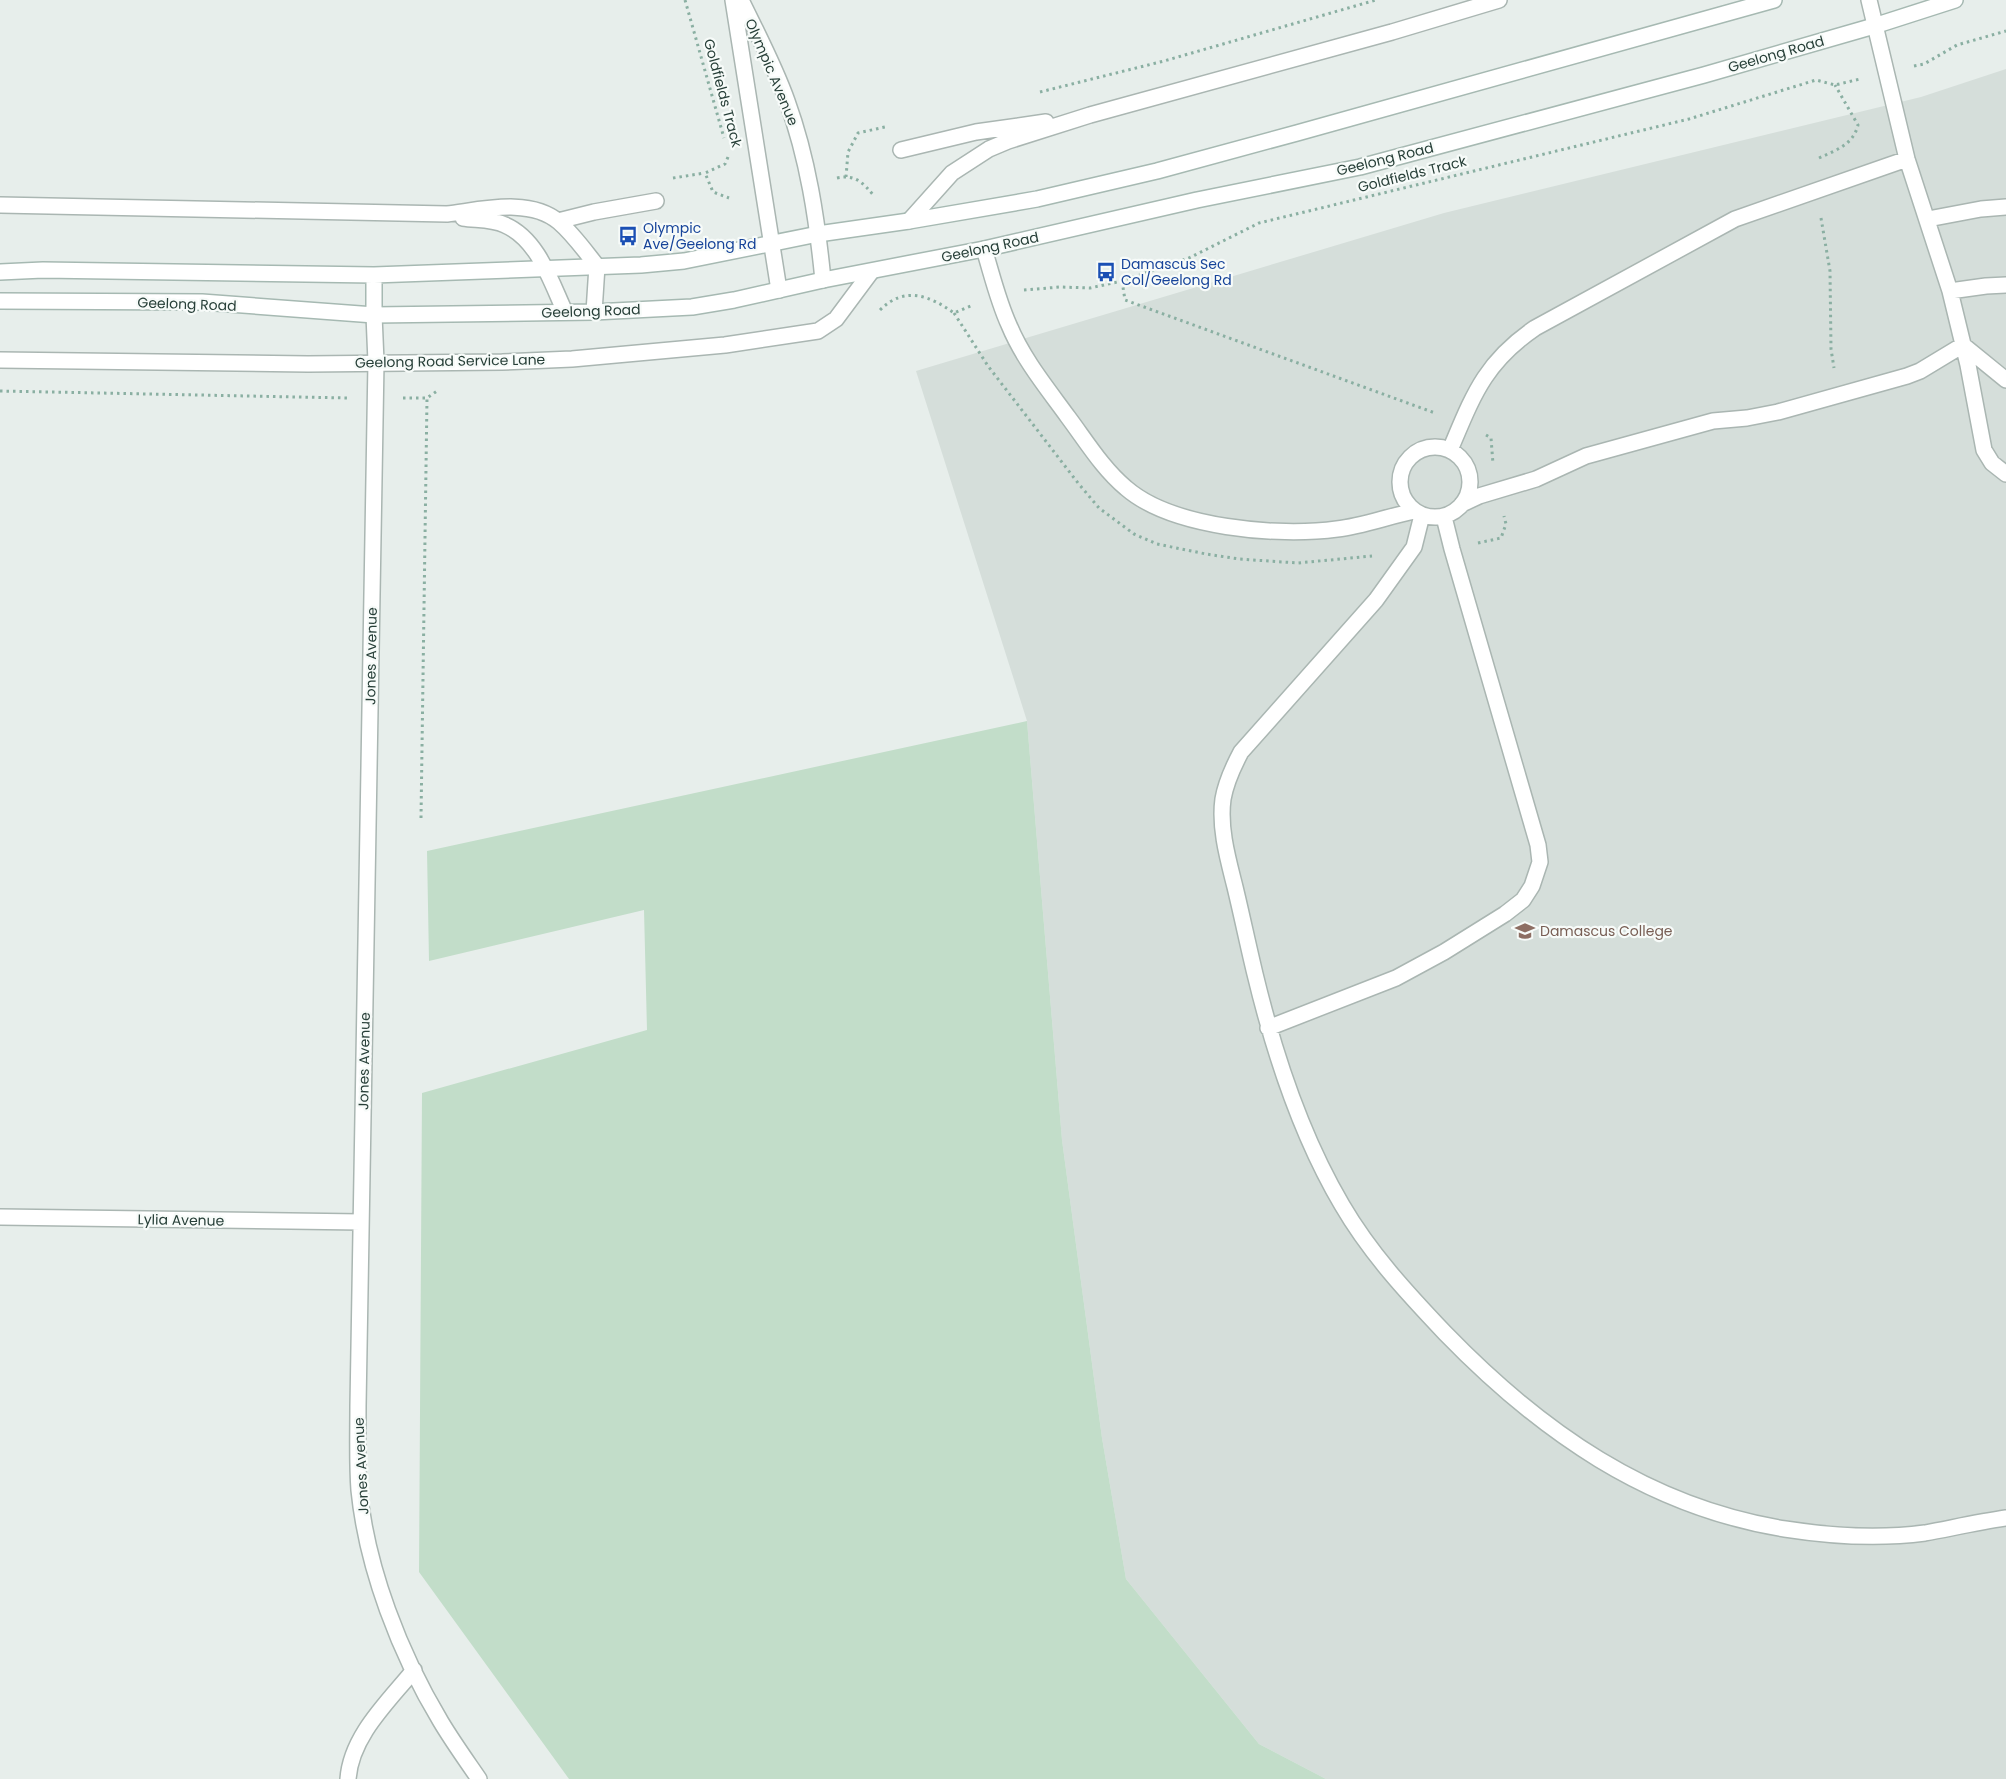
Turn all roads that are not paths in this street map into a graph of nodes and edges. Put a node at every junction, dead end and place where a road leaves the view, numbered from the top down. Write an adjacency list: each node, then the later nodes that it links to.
1 (733, 0): 19 (main road, Olympic Avenue)
2 (741, 0): 18 (main road, Olympic Avenue)
3 (1499, 0): 8 (main road)
4 (1774, 0): 17 (main road)
5 (1869, 0): 7 (main road)
6 (1955, 0): 7 (main road, Geelong Road)
7 (1874, 26): 10 (main road); 20 (main road, Geelong Road)
8 (1090, 115): 9 (main road); 17 (main road)
9 (900, 150)
10 (1907, 159): 15 (main road); 38 (main road)
11 (656, 201): 16 (main road)
12 (0, 205): 14 (main road)
13 (2006, 207): 15 (main road)
14 (447, 214): 16 (main road); 22 (main road)
15 (1928, 219): 29 (main road)
16 (558, 221): 21 (main road)
17 (909, 222): 18 (main road)
18 (818, 234): 19 (main road); 26 (main road, Olympic Avenue)
19 (771, 243): 21 (main road); 28 (main road, Olympic Avenue)
20 (984, 250): 24 (main road, Geelong Road); 41 (main road)
21 (597, 266): 22 (main road); 32 (main road)
22 (544, 267): 25 (main road); 31 (main road)
23 (0, 272): 25 (main road)
24 (871, 272): 26 (main road, Geelong Road); 36 (main road, Geelong Road Service Lane)
25 (374, 275): 33 (main road, Jones Avenue)
26 (824, 280): 28 (main road, Geelong Road)
27 (2006, 285): 29 (main road)
28 (780, 290): 32 (main road, Geelong Road)
29 (1950, 291): 34 (main road)
30 (0, 301): 33 (main road, Geelong Road)
31 (565, 312): 32 (main road, Geelong Road); 33 (main road, Geelong Road)
32 (594, 312)
33 (374, 315): 36 (main road, Jones Avenue)
34 (1963, 345): 37 (main road); 39 (main road); 40 (main road)
35 (0, 360): 36 (main road, Geelong Road Service Lane)
36 (376, 362): 45 (main road, Jones Avenue)
37 (2006, 380)
38 (1450, 450): 40 (main road); 41 (main road)
39 (2006, 474)
40 (1462, 504): 42 (main road)
41 (1418, 513): 42 (main road); 43 (main road)
42 (1444, 516): 43 (main road)
43 (1268, 1028): 46 (main road)
44 (0, 1217): 45 (main road, Lylia Avenue)
45 (361, 1222): 47 (main road, Jones Avenue)
46 (2006, 1518)
47 (414, 1670): 48 (main road); 49 (main road, Jones Avenue)
48 (348, 1779)
49 (479, 1779)

